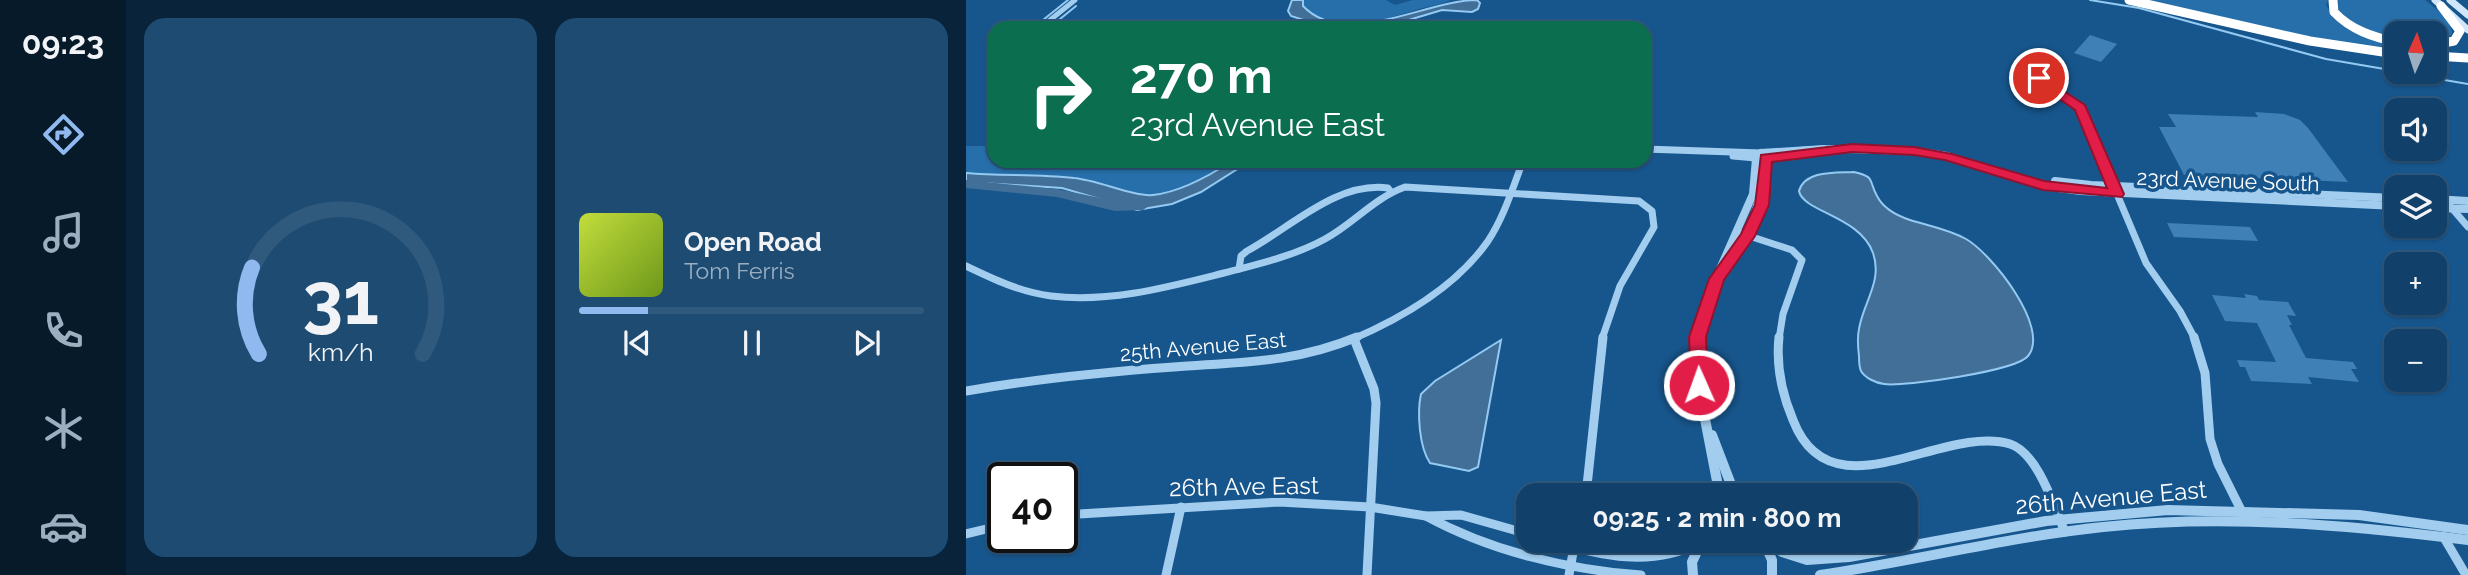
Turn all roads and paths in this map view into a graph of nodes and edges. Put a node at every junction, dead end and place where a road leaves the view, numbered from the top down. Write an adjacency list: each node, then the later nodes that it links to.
1 (1075, 0): 7 (street)
2 (2129, 0): 11 (highway)
3 (2333, 0): 9 (highway)
4 (2450, 0): 6 (main road)
5 (2438, 3): 8 (main road); 10 (highway)
6 (2468, 15)
7 (1049, 21)
8 (2468, 30)
9 (2384, 39)
10 (2447, 43)
11 (2384, 52)
12 (2447, 57): 13 (highway)
13 (2468, 58)
14 (2031, 73): 19 (street)
15 (1652, 149): 16 (street)
16 (1761, 156): 18 (street); 31 (street); 32 (street)
17 (1520, 168): 21 (street, 25th Avenue East)
18 (2019, 176): 19 (street, 23rd Avenue South)
19 (2116, 190): 22 (street, 23rd Avenue South); 26 (street, 23rd Avenue South); 44 (street)
20 (1391, 192): 21 (street); 34 (street); 34 (street)
21 (1511, 192): 36 (street, 25th Avenue East); 39 (street)
22 (2384, 198)
23 (2447, 200): 24 (street)
24 (2468, 201)
25 (2447, 203): 28 (street)
26 (2384, 205)
27 (2447, 209): 28 (street)
28 (2452, 209): 29 (street); 30 (street)
29 (2468, 209)
30 (2468, 227)
31 (1737, 232): 32 (street); 35 (street)
32 (1747, 236): 35 (street); 48 (street)
33 (966, 266): 34 (street)
34 (1238, 269)
35 (1717, 279): 38 (street)
36 (1354, 339): 37 (street, 25th Avenue East); 43 (street)
37 (966, 391)
38 (1706, 418): 40 (street); 41 (street)
39 (1588, 483)
40 (1717, 483)
41 (1730, 483)
42 (1181, 506): 43 (street, 26th Ave East); 45 (street, 26th Ave East); 65 (street)
43 (1370, 507): 46 (street, 26th Ave East); 66 (street)
44 (2240, 510): 47 (street); 48 (street, 26th Avenue East); 49 (street, 26th Avenue East)
45 (1078, 514)
46 (1426, 516): 52 (street); 64 (street)
47 (2249, 522): 48 (street, 26th Avenue East); 54 (street, 26th Avenue East)
48 (2063, 526): 56 (street, 26th Avenue East); 70 (street, 26th Avenue East)
49 (2437, 526): 51 (street, 26th Avenue East); 54 (street)
50 (987, 529): 53 (street)
51 (2468, 530)
52 (1516, 531)
53 (966, 534)
54 (2444, 537): 55 (street, 26th Avenue East); 71 (street)
55 (2468, 540)
56 (1918, 544)
57 (1573, 553): 64 (street)
58 (1618, 553): 59 (street)
59 (1678, 553)
60 (1696, 553): 68 (street)
61 (1768, 553): 69 (street)
62 (1785, 553): 63 (street, 26th Avenue East)
63 (1871, 553)
64 (1570, 571): 67 (street)
65 (1166, 575)
66 (1367, 575)
67 (1641, 575)
68 (1693, 575)
69 (1772, 575)
70 (1820, 575)
71 (2466, 575)

